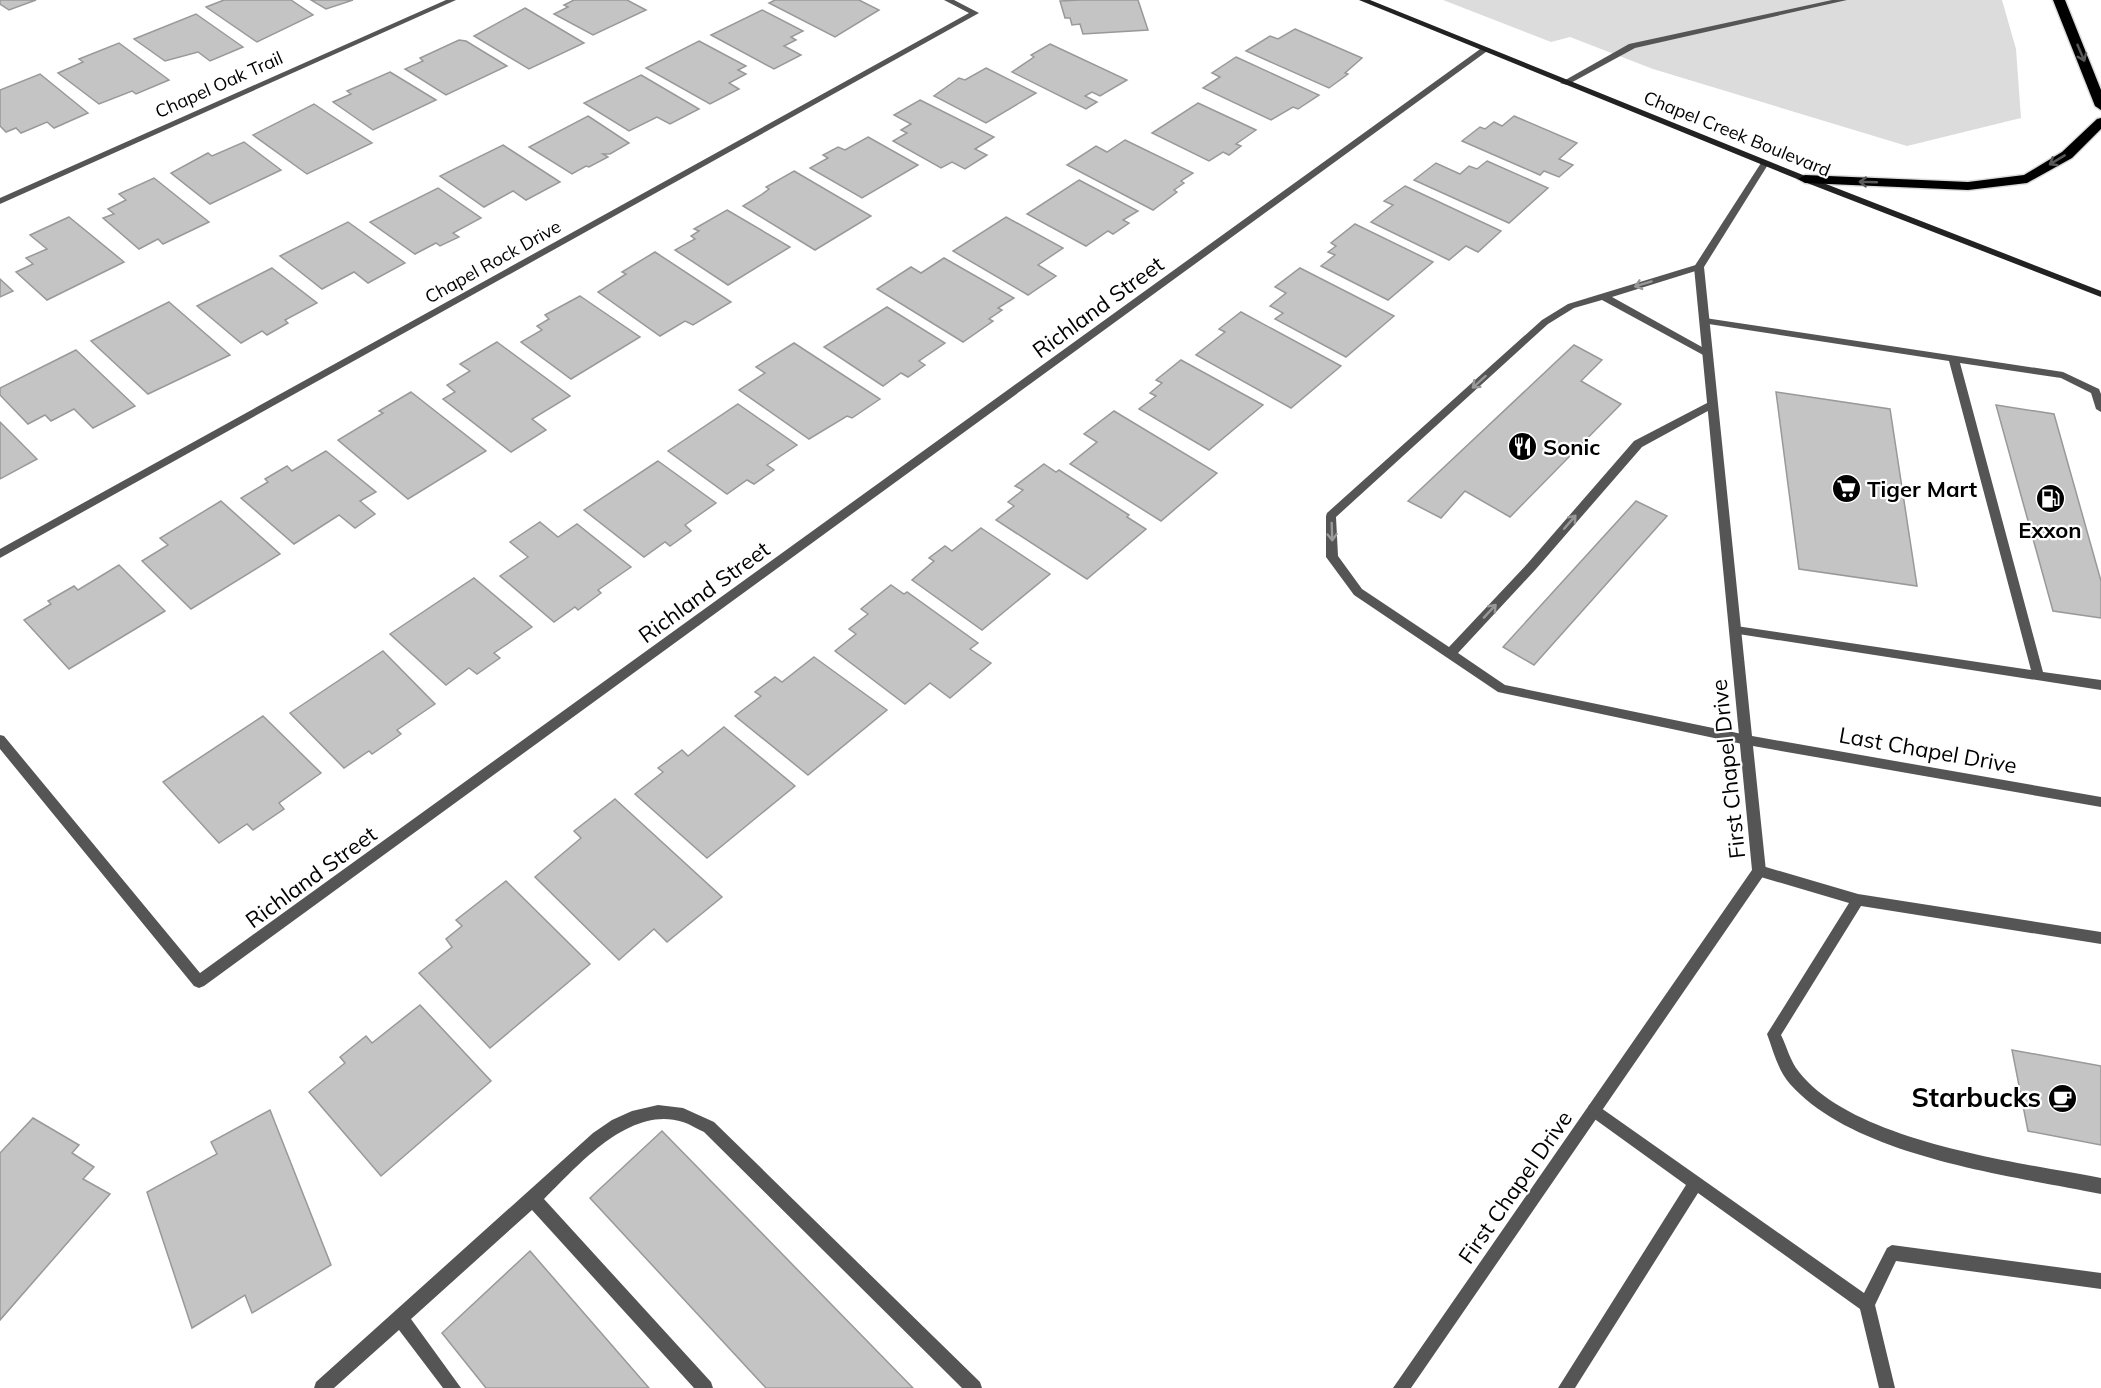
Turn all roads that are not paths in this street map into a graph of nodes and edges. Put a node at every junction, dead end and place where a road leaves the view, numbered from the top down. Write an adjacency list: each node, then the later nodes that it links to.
1 (452, 0): 12 (street, Chapel Oak Trail)
2 (948, 0): 21 (street, Chapel Rock Drive)
3 (1363, 0): 6 (street, Chapel Creek Boulevard)
4 (1843, 0): 7 (street)
5 (2059, 0): 8 (highway, one-way to 8)
6 (1486, 49): 7 (street, Chapel Creek Boulevard); 26 (street, Richland Street)
7 (1564, 82): 10 (street, Chapel Creek Boulevard)
8 (2101, 106)
9 (2101, 122): 11 (highway, one-way to 11)
10 (1765, 163): 11 (street, Chapel Creek Boulevard); 13 (street)
11 (1805, 179): 14 (street, Chapel Creek Boulevard)
12 (0, 201)
13 (1699, 267): 15 (street, Last Chapel Drive, one-way to 15); 16 (street, First Chapel Drive)
14 (2101, 294)
15 (1603, 296): 17 (street); 23 (street, Last Chapel Drive, one-way to 23)
16 (1705, 321): 17 (street, First Chapel Drive); 18 (street)
17 (1708, 354): 19 (street, First Chapel Drive)
18 (1954, 360): 20 (street); 24 (street)
19 (1713, 404): 22 (street, First Chapel Drive); 23 (street, one-way to 19)
20 (2101, 410)
21 (0, 554)
22 (1736, 630): 24 (street); 27 (street, First Chapel Drive)
23 (1450, 654): 27 (street, Last Chapel Drive)
24 (2038, 675): 25 (street)
25 (2101, 685)
26 (0, 740)
27 (1747, 740): 28 (street, Last Chapel Drive); 29 (street, First Chapel Drive)
28 (2101, 802)
29 (1759, 871): 30 (street); 32 (street, First Chapel Drive)
30 (1858, 900): 31 (street); 34 (street)
31 (2101, 938)
32 (1594, 1110): 33 (street); 43 (street, First Chapel Drive)
33 (1696, 1183): 37 (street); 44 (street)
34 (2101, 1186)
35 (533, 1199): 38 (street); 41 (street); 42 (street)
36 (2101, 1281): 37 (street)
37 (1867, 1304): 45 (street)
38 (400, 1318): 39 (street); 40 (street)
39 (322, 1388)
40 (453, 1388)
41 (705, 1388)
42 (974, 1388)
43 (1401, 1388)
44 (1566, 1388)
45 (1887, 1388)

